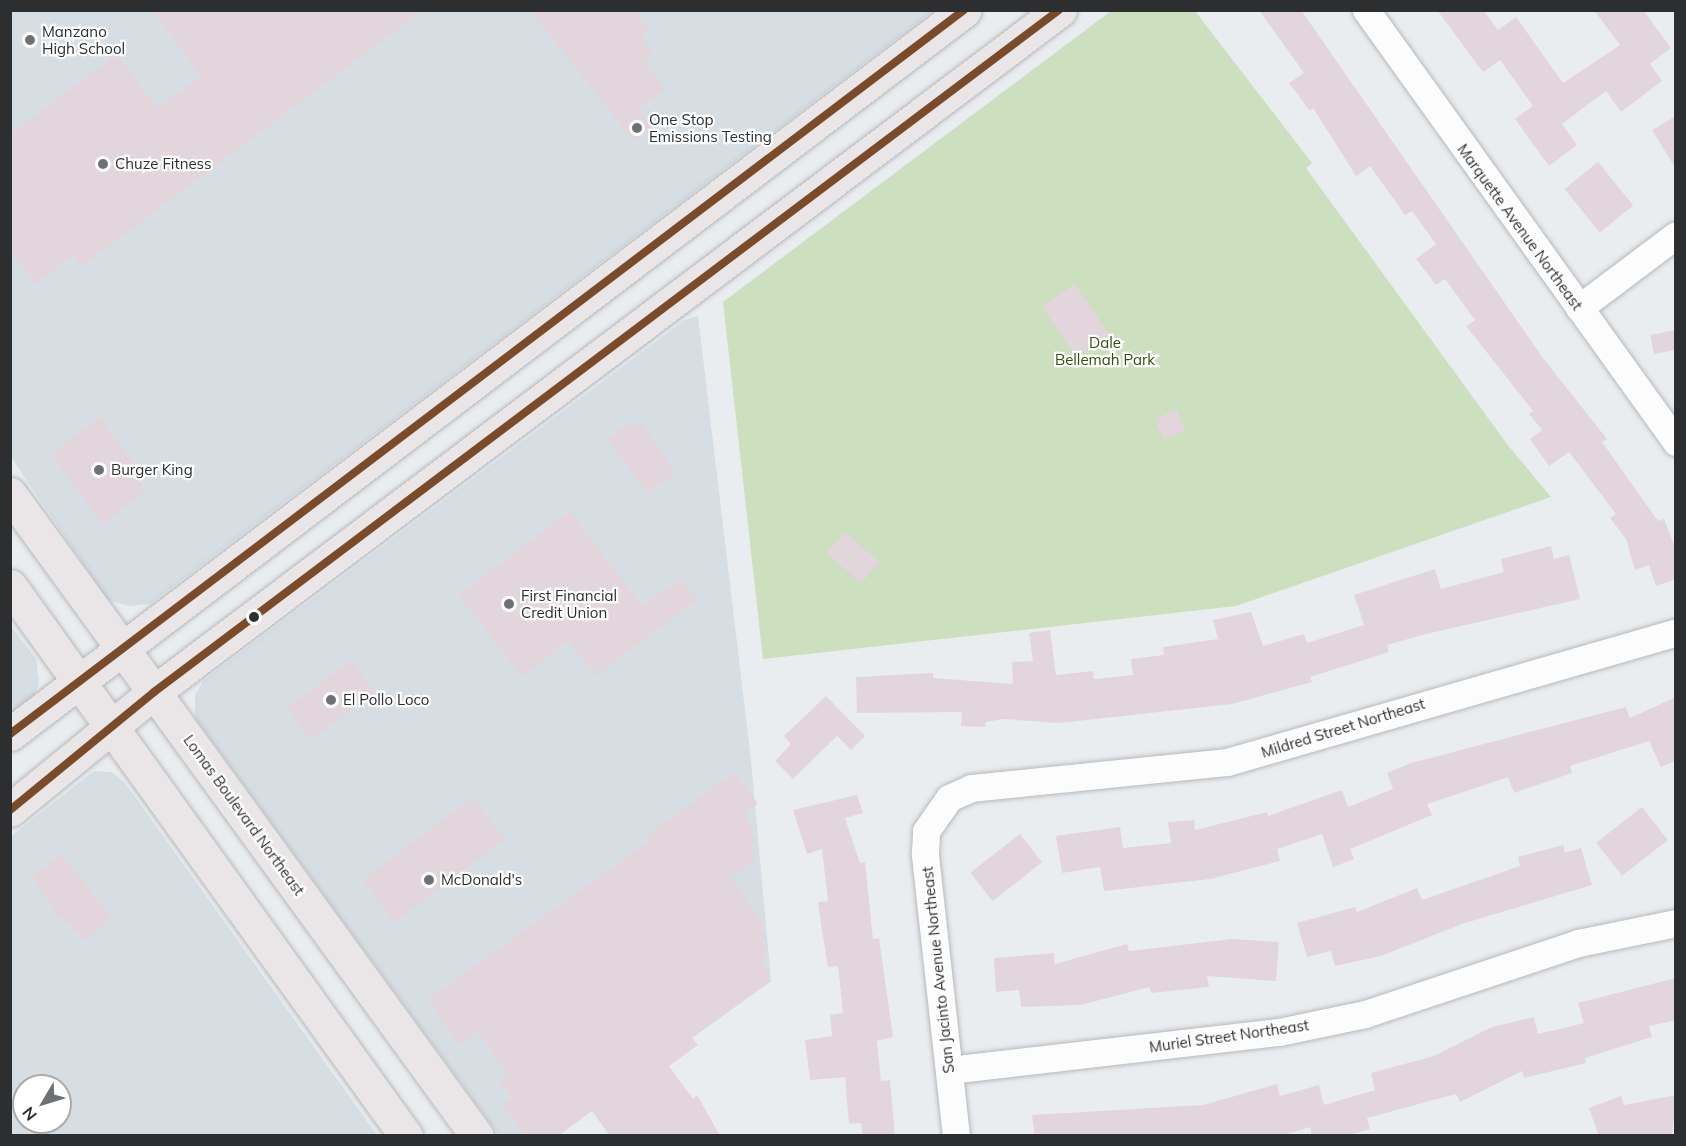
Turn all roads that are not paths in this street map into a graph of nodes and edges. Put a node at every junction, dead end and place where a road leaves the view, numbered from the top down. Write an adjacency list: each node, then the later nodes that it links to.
1 (965, 10): 10 (main road)
2 (1060, 10): 12 (main road)
3 (1366, 10): 5 (street, Marquette Avenue Northeast)
4 (1676, 235): 5 (street)
5 (1579, 308): 6 (street, Marquette Avenue Northeast)
6 (1676, 442)
7 (10, 494): 10 (main road, Lomas Boulevard Northeast)
8 (10, 586): 11 (main road)
9 (1676, 632): 15 (street, Mildred Street Northeast)
10 (123, 647): 11 (main road); 12 (main road, Lomas Boulevard Northeast)
11 (78, 678): 13 (main road); 14 (main road)
12 (154, 692): 13 (main road); 20 (main road, Lomas Boulevard Northeast)
13 (112, 727): 16 (main road); 19 (main road)
14 (10, 734)
15 (937, 807): 18 (street, San Jacinto Avenue Northeast)
16 (10, 810)
17 (1676, 923): 18 (street, Muriel Street Northeast)
18 (949, 1070): 21 (street, San Jacinto Avenue Northeast)
19 (405, 1136)
20 (477, 1136)
21 (956, 1136)

